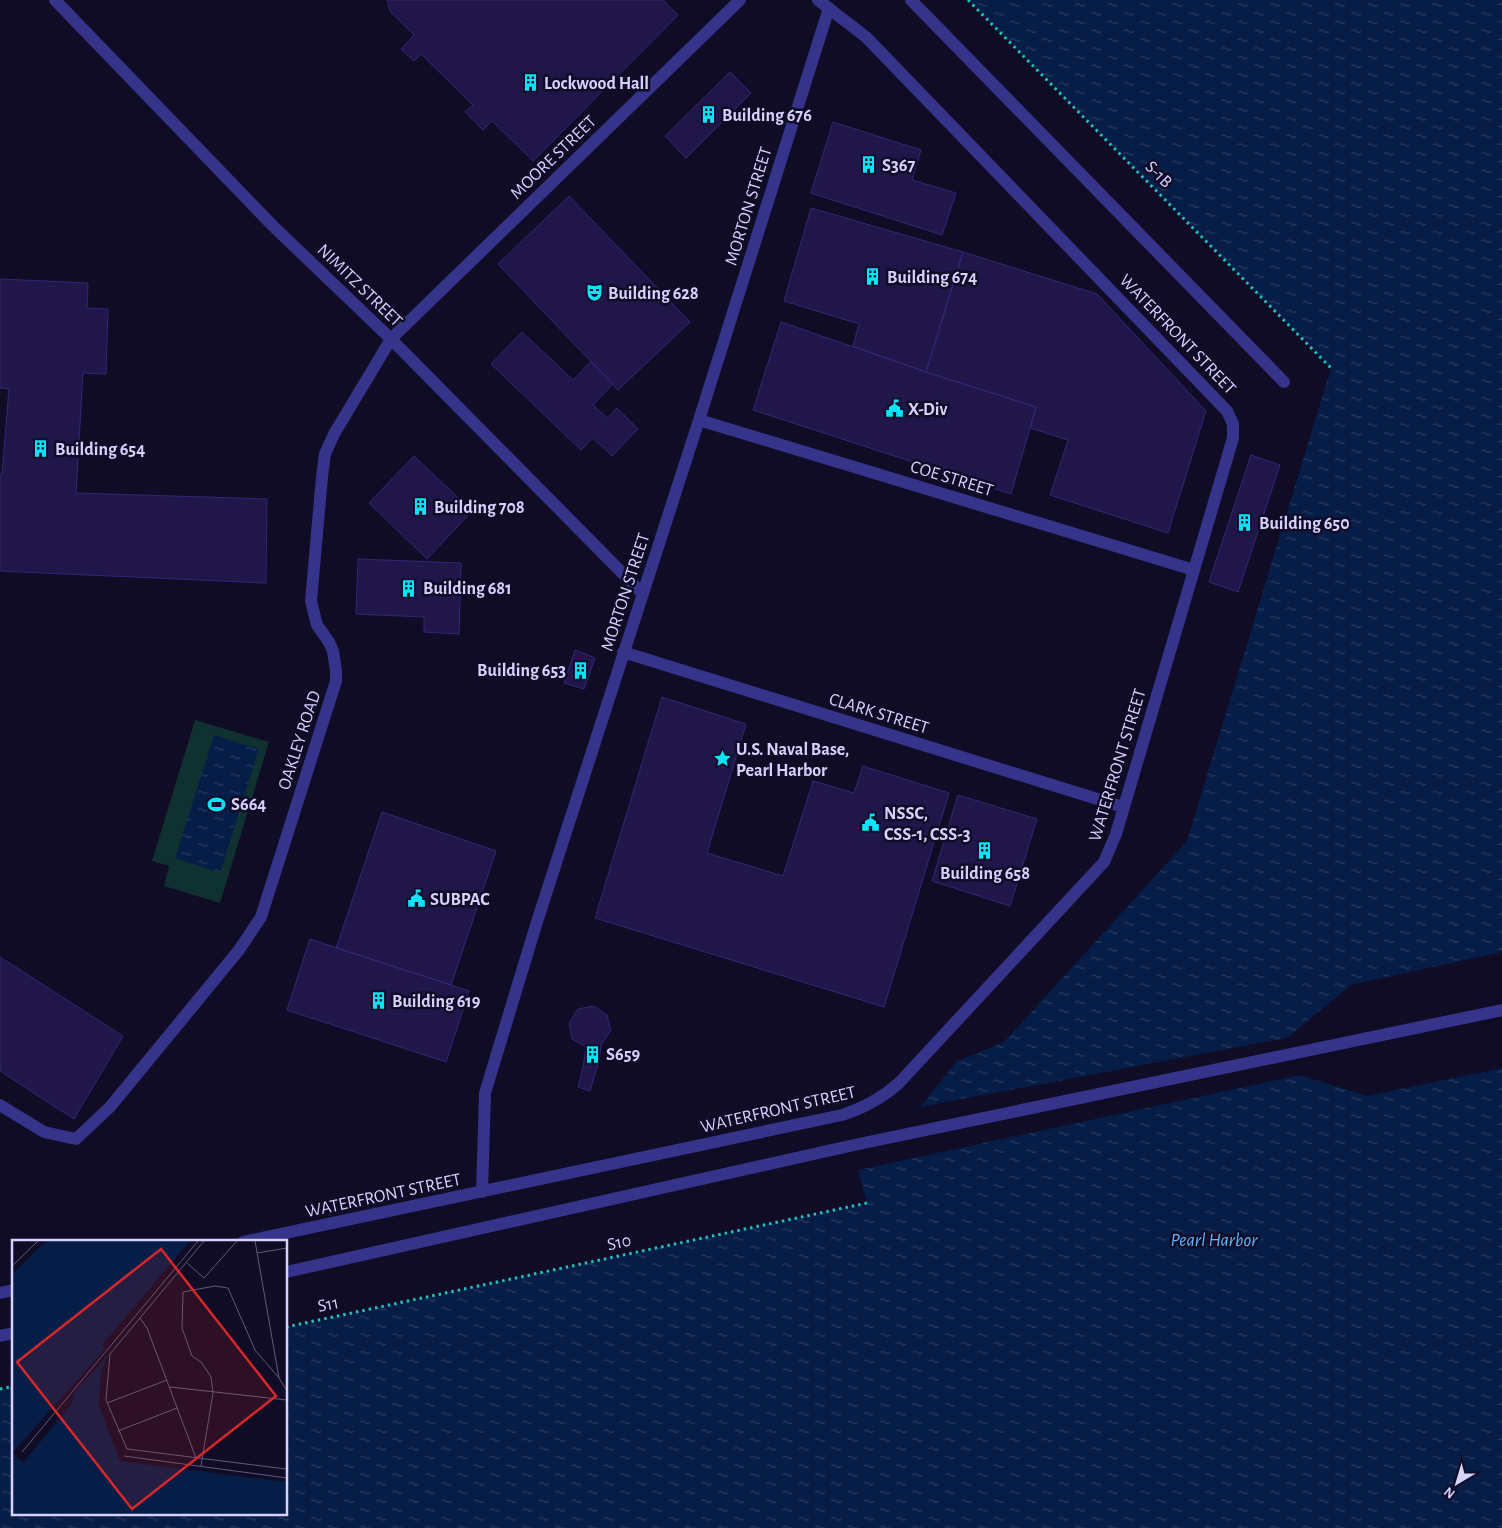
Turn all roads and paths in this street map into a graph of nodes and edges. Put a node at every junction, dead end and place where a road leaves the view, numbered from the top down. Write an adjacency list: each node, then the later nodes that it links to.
1 (55, 0): 7 (lane, NIMITZ STREET)
2 (740, 0): 7 (lane, MOORE STREET)
3 (818, 0): 6 (lane, WATERFRONT STREET)
4 (911, 0): 9 (lane)
5 (968, 0): 8 (path, S-1B)
6 (828, 8): 10 (lane, MORTON STREET); 11 (lane, WATERFRONT STREET)
7 (391, 339): 12 (lane, NIMITZ STREET); 16 (lane, OAKLEY ROAD)
8 (1331, 368)
9 (1284, 382)
10 (699, 420): 11 (lane, COE STREET); 12 (lane, MORTON STREET)
11 (1194, 570): 14 (lane, WATERFRONT STREET)
12 (643, 594): 13 (lane, MORTON STREET)
13 (624, 652): 14 (lane, CLARK STREET); 17 (lane, MORTON STREET)
14 (1123, 807): 17 (lane, WATERFRONT STREET)
15 (1502, 1010): 20 (lane)
16 (0, 1105)
17 (482, 1192): 19 (lane, WATERFRONT STREET)
18 (867, 1203): 21 (path, S10)
19 (254, 1240)
20 (288, 1272)
21 (376, 1308): 22 (path, S11)
22 (288, 1327)

